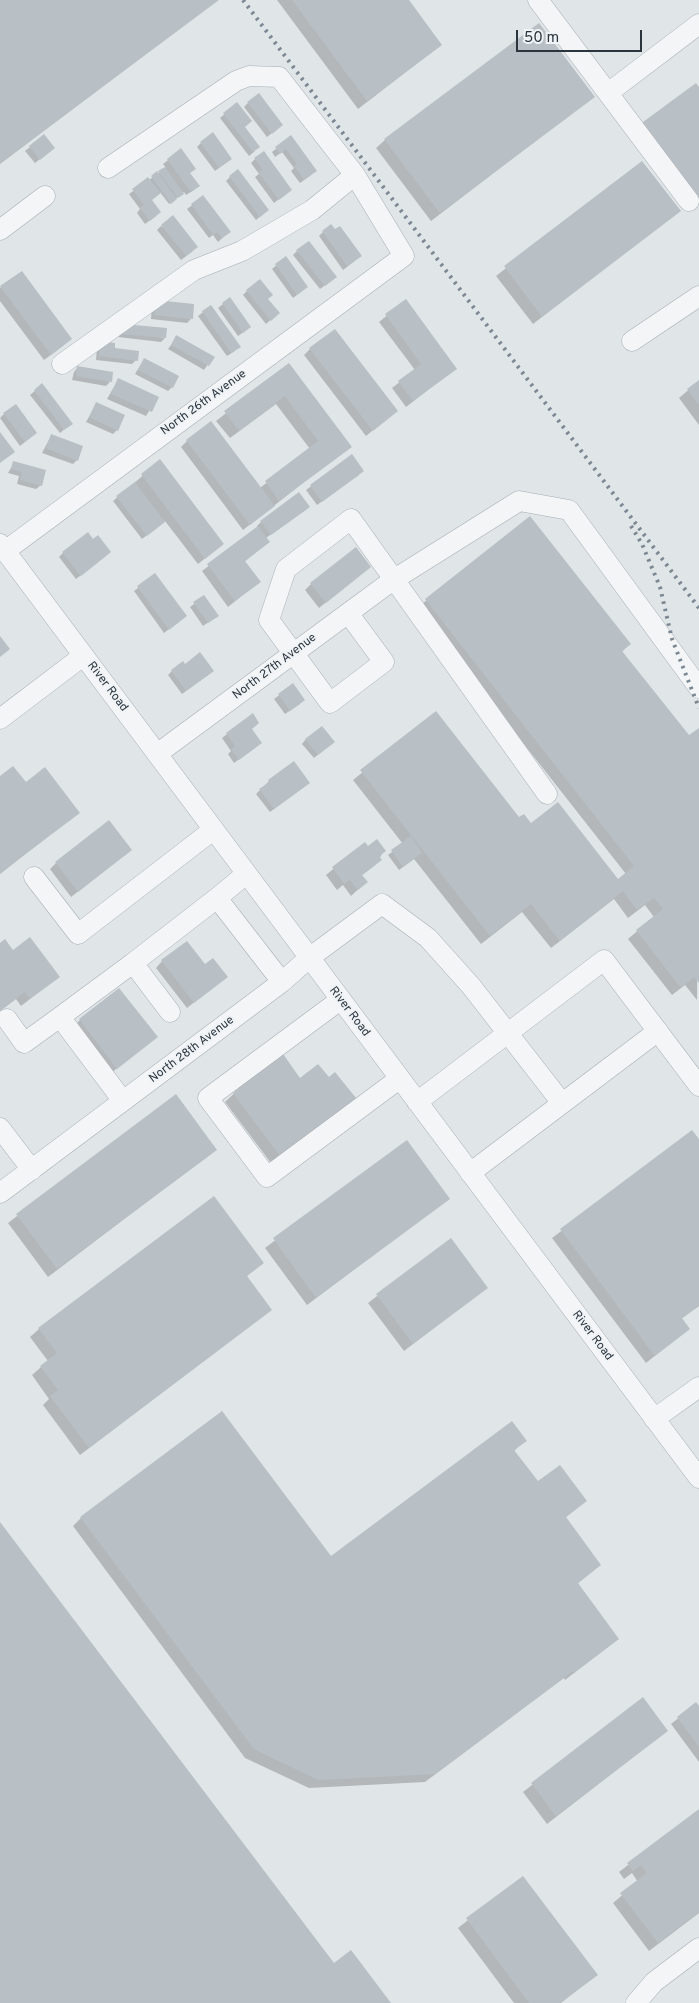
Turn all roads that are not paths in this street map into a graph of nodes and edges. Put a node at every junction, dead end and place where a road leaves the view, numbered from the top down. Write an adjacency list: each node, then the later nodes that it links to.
1 (538, 0): 3 (street)
2 (699, 24): 3 (street)
3 (608, 93): 7 (street)
4 (108, 168): 5 (street)
5 (355, 175): 11 (street); 12 (street, North 26th Avenue)
6 (45, 196): 8 (street)
7 (689, 201)
8 (0, 230)
9 (699, 296): 10 (street)
10 (632, 341)
11 (62, 364)
12 (2, 547): 16 (street, River Road)
13 (393, 580): 14 (street, North 27th Avenue); 15 (street); 17 (street, North 27th Avenue); 20 (street)
14 (348, 613): 15 (street, North 27th Avenue); 15 (street)
15 (293, 654): 19 (street, North 27th Avenue)
16 (83, 656): 18 (street); 19 (street, River Road)
17 (699, 688)
18 (0, 719)
19 (157, 754): 21 (street, River Road)
20 (547, 794)
21 (213, 830): 22 (street, River Road); 23 (street)
22 (246, 874): 24 (street); 25 (street, River Road)
23 (34, 878)
24 (217, 898): 26 (street); 27 (street)
25 (309, 958): 27 (street, North 28th Avenue); 28 (street, River Road); 33 (street, North 28th Avenue)
26 (133, 963): 29 (street); 30 (street)
27 (282, 982): 36 (street, North 28th Avenue)
28 (340, 1000): 34 (street, River Road); 34 (street)
29 (170, 1012)
30 (60, 1017): 31 (street); 36 (street)
31 (7, 1019)
32 (658, 1031): 33 (street); 35 (street); 38 (street)
33 (508, 1032): 37 (street); 38 (street)
34 (400, 1079): 37 (street, River Road)
35 (699, 1086)
36 (123, 1101): 40 (street, North 28th Avenue)
37 (417, 1102): 41 (street, River Road)
38 (562, 1103): 41 (street)
39 (1, 1130): 40 (street)
40 (32, 1170): 42 (street, North 28th Avenue)
41 (470, 1173): 44 (street, River Road)
42 (0, 1193)
43 (699, 1387): 44 (street)
44 (654, 1419): 45 (street, River Road)
45 (699, 1478)
46 (699, 1948): 47 (street)
47 (636, 2003)

